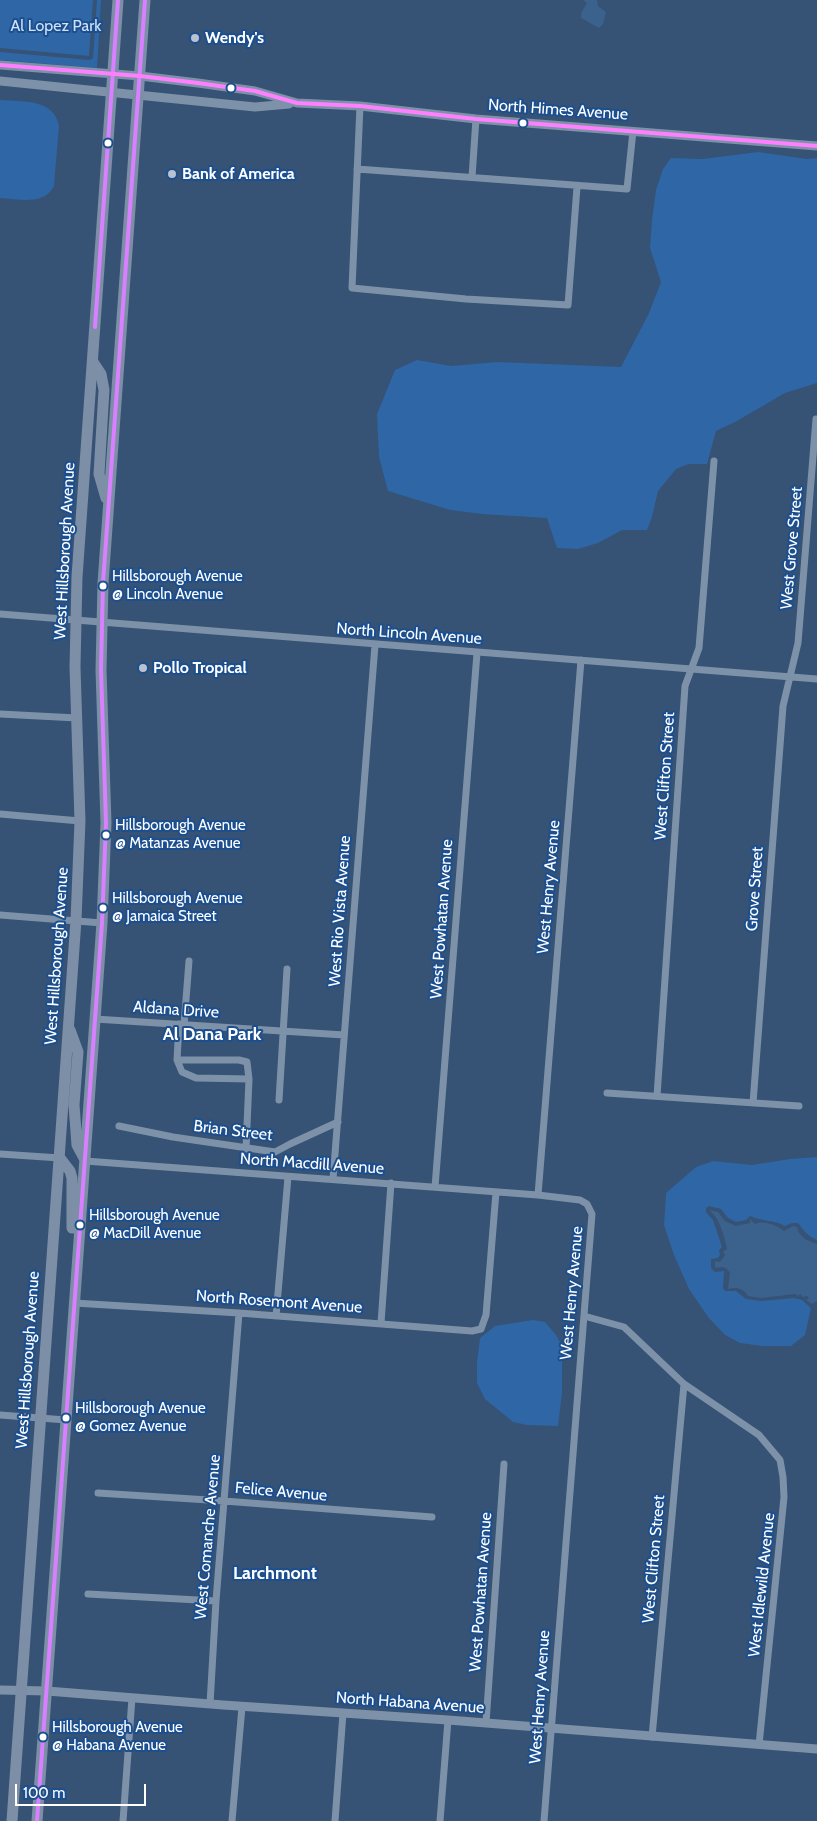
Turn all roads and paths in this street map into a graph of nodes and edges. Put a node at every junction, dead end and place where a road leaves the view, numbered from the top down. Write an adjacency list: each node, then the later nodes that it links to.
1 (118, 0): 4 (main road, West Hillsborough Avenue)
2 (144, 0): 5 (main road)
3 (0, 65): 4 (street, North Himes Avenue)
4 (113, 74): 5 (street, North Himes Avenue); 7 (main road, West Hillsborough Avenue)
5 (140, 76): 8 (main road); 9 (street, North Himes Avenue)
6 (0, 81): 7 (street, North Himes Avenue)
7 (112, 92): 8 (street, North Himes Avenue); 17 (main road, West Hillsborough Avenue)
8 (139, 95): 9 (street, North Himes Avenue); 20 (main road)
9 (297, 103): 10 (street, North Himes Avenue)
10 (360, 106): 11 (street, North Himes Avenue); 14 (street)
11 (476, 119): 12 (street, North Himes Avenue); 15 (street)
12 (633, 130): 13 (street, North Himes Avenue); 16 (street)
13 (817, 146)
14 (357, 169): 15 (street); 16 (street)
15 (472, 177): 16 (street)
16 (577, 186)
17 (93, 362): 20 (main road); 22 (main road, West Hillsborough Avenue)
18 (816, 419): 28 (street, West Grove Street)
19 (714, 461): 27 (street, West Clifton Street)
20 (109, 507): 23 (main road)
21 (0, 614): 22 (street, North Lincoln Avenue)
22 (76, 619): 23 (street, North Lincoln Avenue); 31 (main road, West Hillsborough Avenue)
23 (102, 622): 24 (street, North Lincoln Avenue); 36 (main road)
24 (375, 645): 25 (street, North Lincoln Avenue); 43 (street, West Rio Vista Avenue)
25 (477, 652): 26 (street, North Lincoln Avenue); 60 (street, West Powhatan Avenue)
26 (581, 660): 27 (street, North Lincoln Avenue); 62 (street, West Henry Avenue)
27 (691, 670): 28 (street, North Lincoln Avenue); 47 (street, West Clifton Street)
28 (790, 677): 29 (street, North Lincoln Avenue); 49 (street, Grove Street)
29 (817, 679)
30 (0, 714): 31 (street)
31 (77, 718): 33 (main road, West Hillsborough Avenue)
32 (0, 814): 33 (street)
33 (80, 821): 35 (main road, West Hillsborough Avenue)
34 (0, 914): 35 (street)
35 (76, 920): 36 (street); 41 (main road, West Hillsborough Avenue)
36 (102, 923): 39 (main road)
37 (189, 961): 40 (street)
38 (288, 969): 42 (street)
39 (95, 1019): 40 (street, Aldana Drive); 56 (main road)
40 (182, 1024): 42 (street, Aldana Drive); 44 (street)
41 (69, 1026): 55 (main road, West Hillsborough Avenue); 56 (main road)
42 (284, 1031): 43 (street, Aldana Drive); 48 (street)
43 (344, 1034): 51 (street, West Rio Vista Avenue)
44 (177, 1060): 45 (street); 45 (street)
45 (249, 1080): 53 (street)
46 (607, 1093): 47 (street)
47 (657, 1096): 49 (street)
48 (279, 1100)
49 (753, 1103): 50 (street)
50 (799, 1106)
51 (338, 1122): 53 (street, Brian Street); 58 (street, West Rio Vista Avenue)
52 (119, 1126): 53 (street, Brian Street)
53 (246, 1148)
54 (0, 1154): 55 (street)
55 (60, 1158): 63 (main road); 70 (main road, West Hillsborough Avenue)
56 (85, 1161): 57 (street, North Macdill Avenue); 63 (main road)
57 (288, 1177): 58 (street, North Macdill Avenue); 65 (street)
58 (333, 1179): 59 (street, North Macdill Avenue)
59 (391, 1183): 60 (street, North Macdill Avenue); 67 (street)
60 (435, 1187): 61 (street, North Macdill Avenue)
61 (496, 1192): 62 (street, North Macdill Avenue); 67 (street, North Rosemont Avenue)
62 (538, 1195): 66 (street, West Henry Avenue)
63 (74, 1303): 64 (street, North Rosemont Avenue); 71 (main road)
64 (239, 1313): 65 (street, North Rosemont Avenue); 74 (street, West Comanche Avenue)
65 (276, 1316): 67 (street, North Rosemont Avenue)
66 (584, 1316): 68 (street, West Idlewild Avenue); 87 (street, West Henry Avenue)
67 (381, 1323)
68 (684, 1384): 88 (street, West Clifton Street); 89 (street, West Idlewild Avenue)
69 (0, 1415): 70 (street)
70 (40, 1418): 71 (street); 79 (main road, West Hillsborough Avenue)
71 (66, 1420): 80 (main road)
72 (504, 1464): 86 (street, West Powhatan Avenue)
73 (98, 1494): 74 (street, Felice Avenue)
74 (224, 1501): 75 (street, Felice Avenue); 77 (street, West Comanche Avenue)
75 (432, 1517)
76 (88, 1594): 77 (street)
77 (216, 1602): 82 (street, West Comanche Avenue)
78 (0, 1690): 79 (street, North Habana Avenue)
79 (22, 1690): 80 (street, North Habana Avenue); 91 (main road, West Hillsborough Avenue)
80 (47, 1692): 81 (street, North Habana Avenue); 92 (main road)
81 (132, 1698): 82 (street, North Habana Avenue); 93 (street)
82 (210, 1704): 83 (street, North Habana Avenue)
83 (242, 1706): 84 (street, North Habana Avenue); 94 (street)
84 (343, 1713): 85 (street, North Habana Avenue); 95 (street)
85 (448, 1720): 86 (street, North Habana Avenue); 96 (street)
86 (486, 1723): 87 (street, North Habana Avenue)
87 (552, 1728): 88 (street, North Habana Avenue); 97 (street, West Henry Avenue)
88 (652, 1737): 89 (street, North Habana Avenue)
89 (759, 1745): 90 (street, North Habana Avenue)
90 (817, 1749)
91 (12, 1821)
92 (37, 1821)
93 (123, 1821)
94 (232, 1821)
95 (335, 1821)
96 (440, 1821)
97 (544, 1821)

